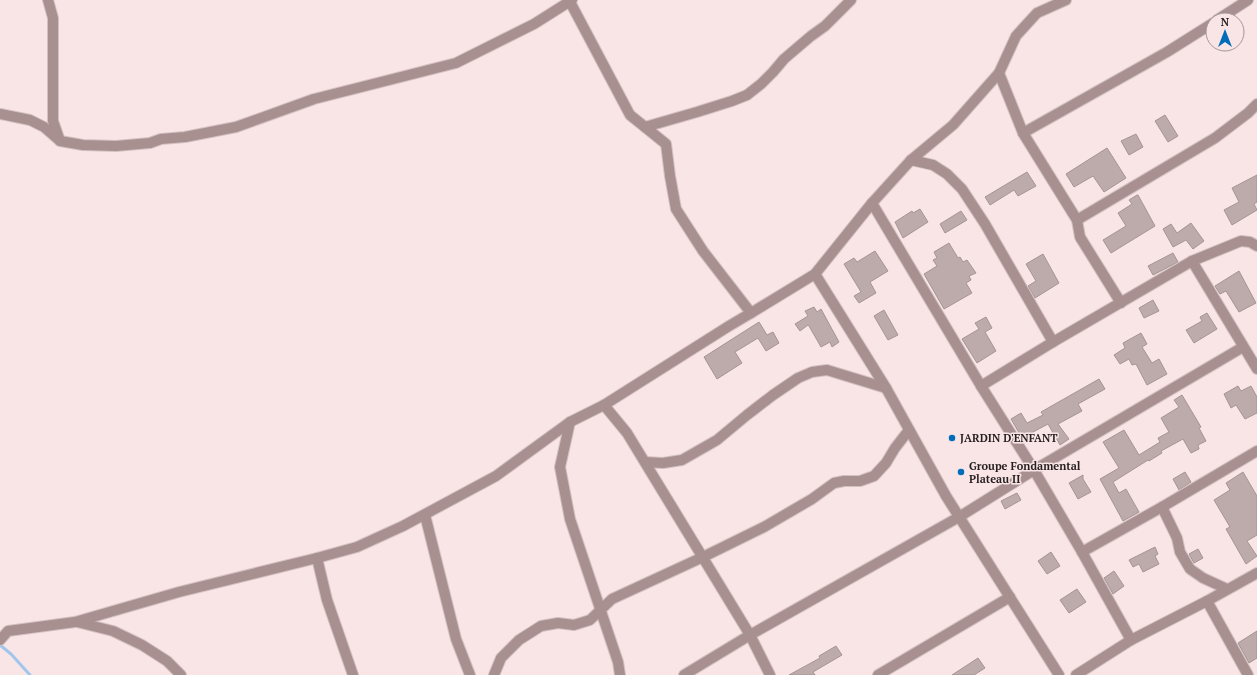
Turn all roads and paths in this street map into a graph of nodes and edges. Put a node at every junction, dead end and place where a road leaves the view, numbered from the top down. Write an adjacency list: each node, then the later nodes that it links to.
1 (48, 0): 13 (street)
2 (570, 0): 11 (street); 13 (street)
3 (851, 0): 11 (street)
4 (1066, 0): 8 (street)
5 (1248, 0): 6 (street)
6 (1229, 12)
7 (1205, 28): 12 (street)
8 (999, 73): 12 (street); 14 (street)
9 (1257, 104): 16 (street)
10 (0, 114): 13 (street)
11 (645, 127): 21 (street)
12 (1023, 134): 16 (street)
13 (60, 141)
14 (911, 160): 15 (street); 22 (street)
15 (872, 203): 19 (street); 25 (street)
16 (1077, 220): 20 (street)
17 (1257, 246): 18 (street)
18 (1192, 262): 20 (street); 23 (street)
19 (815, 274): 21 (street); 26 (street)
20 (1121, 303): 22 (street)
21 (752, 313): 27 (street)
22 (1053, 342): 25 (street)
23 (1243, 347): 24 (street); 32 (street)
24 (1257, 369)
25 (982, 386): 32 (street)
26 (886, 388): 29 (street); 31 (street)
27 (604, 405): 28 (street); 31 (street)
28 (570, 422): 34 (street); 43 (street)
29 (909, 430): 35 (street); 37 (street)
30 (1257, 451): 33 (street)
31 (645, 462): 37 (street)
32 (1034, 470): 35 (street); 36 (street)
33 (1162, 507): 36 (street); 40 (street)
34 (425, 515): 38 (street); 50 (street)
35 (959, 517): 41 (street); 45 (street)
36 (1082, 552): 47 (street)
37 (703, 557): 43 (street); 45 (street)
38 (317, 558): 44 (street); 49 (street)
39 (1257, 573): 40 (street)
40 (1227, 589): 42 (street)
41 (1010, 597): 55 (street); 56 (street)
42 (1207, 601): 47 (street); 58 (street)
43 (600, 611): 51 (street); 52 (street)
44 (75, 622): 46 (street); 48 (street)
45 (750, 635): 53 (street); 54 (street)
46 (0, 640)
47 (1130, 640): 57 (street)
48 (181, 675)
49 (353, 675)
50 (470, 675)
51 (494, 675)
52 (620, 675)
53 (684, 675)
54 (770, 675)
55 (878, 675)
56 (1059, 675)
57 (1076, 675)
58 (1248, 675)

